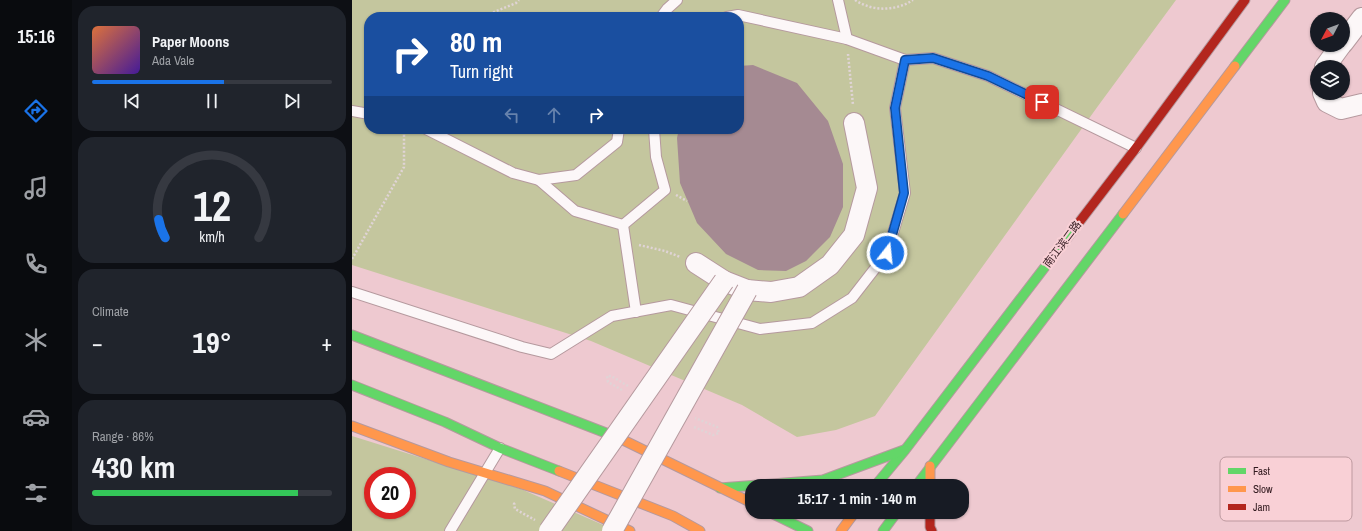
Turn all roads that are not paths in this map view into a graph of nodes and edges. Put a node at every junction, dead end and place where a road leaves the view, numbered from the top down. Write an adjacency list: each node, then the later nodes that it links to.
1 (677, 0): 5 (lane)
2 (838, 0): 9 (lane)
3 (1245, 0): 19 (main road, 南江滨二路)
4 (1285, 0): 32 (main road)
5 (665, 12)
6 (744, 16): 9 (lane)
7 (1362, 18): 8 (street)
8 (1350, 34)
9 (847, 39): 10 (lane)
10 (905, 60): 19 (lane); 26 (lane)
11 (1326, 100): 12 (street)
12 (1362, 104)
13 (352, 111): 14 (lane)
14 (364, 113)
15 (854, 123): 24 (street)
16 (436, 134): 20 (lane)
17 (618, 134): 20 (lane)
18 (654, 134): 21 (lane)
19 (1136, 148): 31 (main road, 南江滨二路)
20 (539, 180): 21 (lane)
21 (623, 225): 26 (lane)
22 (696, 263): 23 (street)
23 (724, 281): 24 (street); 43 (street, bridge)
24 (747, 290): 45 (street, bridge)
25 (352, 292): 26 (lane)
26 (636, 312)
27 (352, 335): 37 (main road)
28 (352, 385): 30 (main road)
29 (352, 426): 33 (main road)
30 (500, 448): 33 (lane); 47 (main road)
31 (905, 450): 34 (main road, 南江滨二路); 37 (main road)
32 (930, 466): 35 (main road); 36 (main road)
33 (486, 472): 44 (lane); 46 (main road)
34 (881, 479)
35 (921, 479)
36 (930, 479)
37 (720, 488): 38 (main road)
38 (745, 500)
39 (783, 519): 48 (main road)
40 (850, 519): 49 (main road)
41 (892, 519): 50 (main road)
42 (930, 519): 51 (main road)
43 (550, 528)
44 (450, 531)
45 (612, 531)
46 (630, 531)
47 (700, 531)
48 (808, 531)
49 (841, 531)
50 (883, 531)
51 (932, 531)

